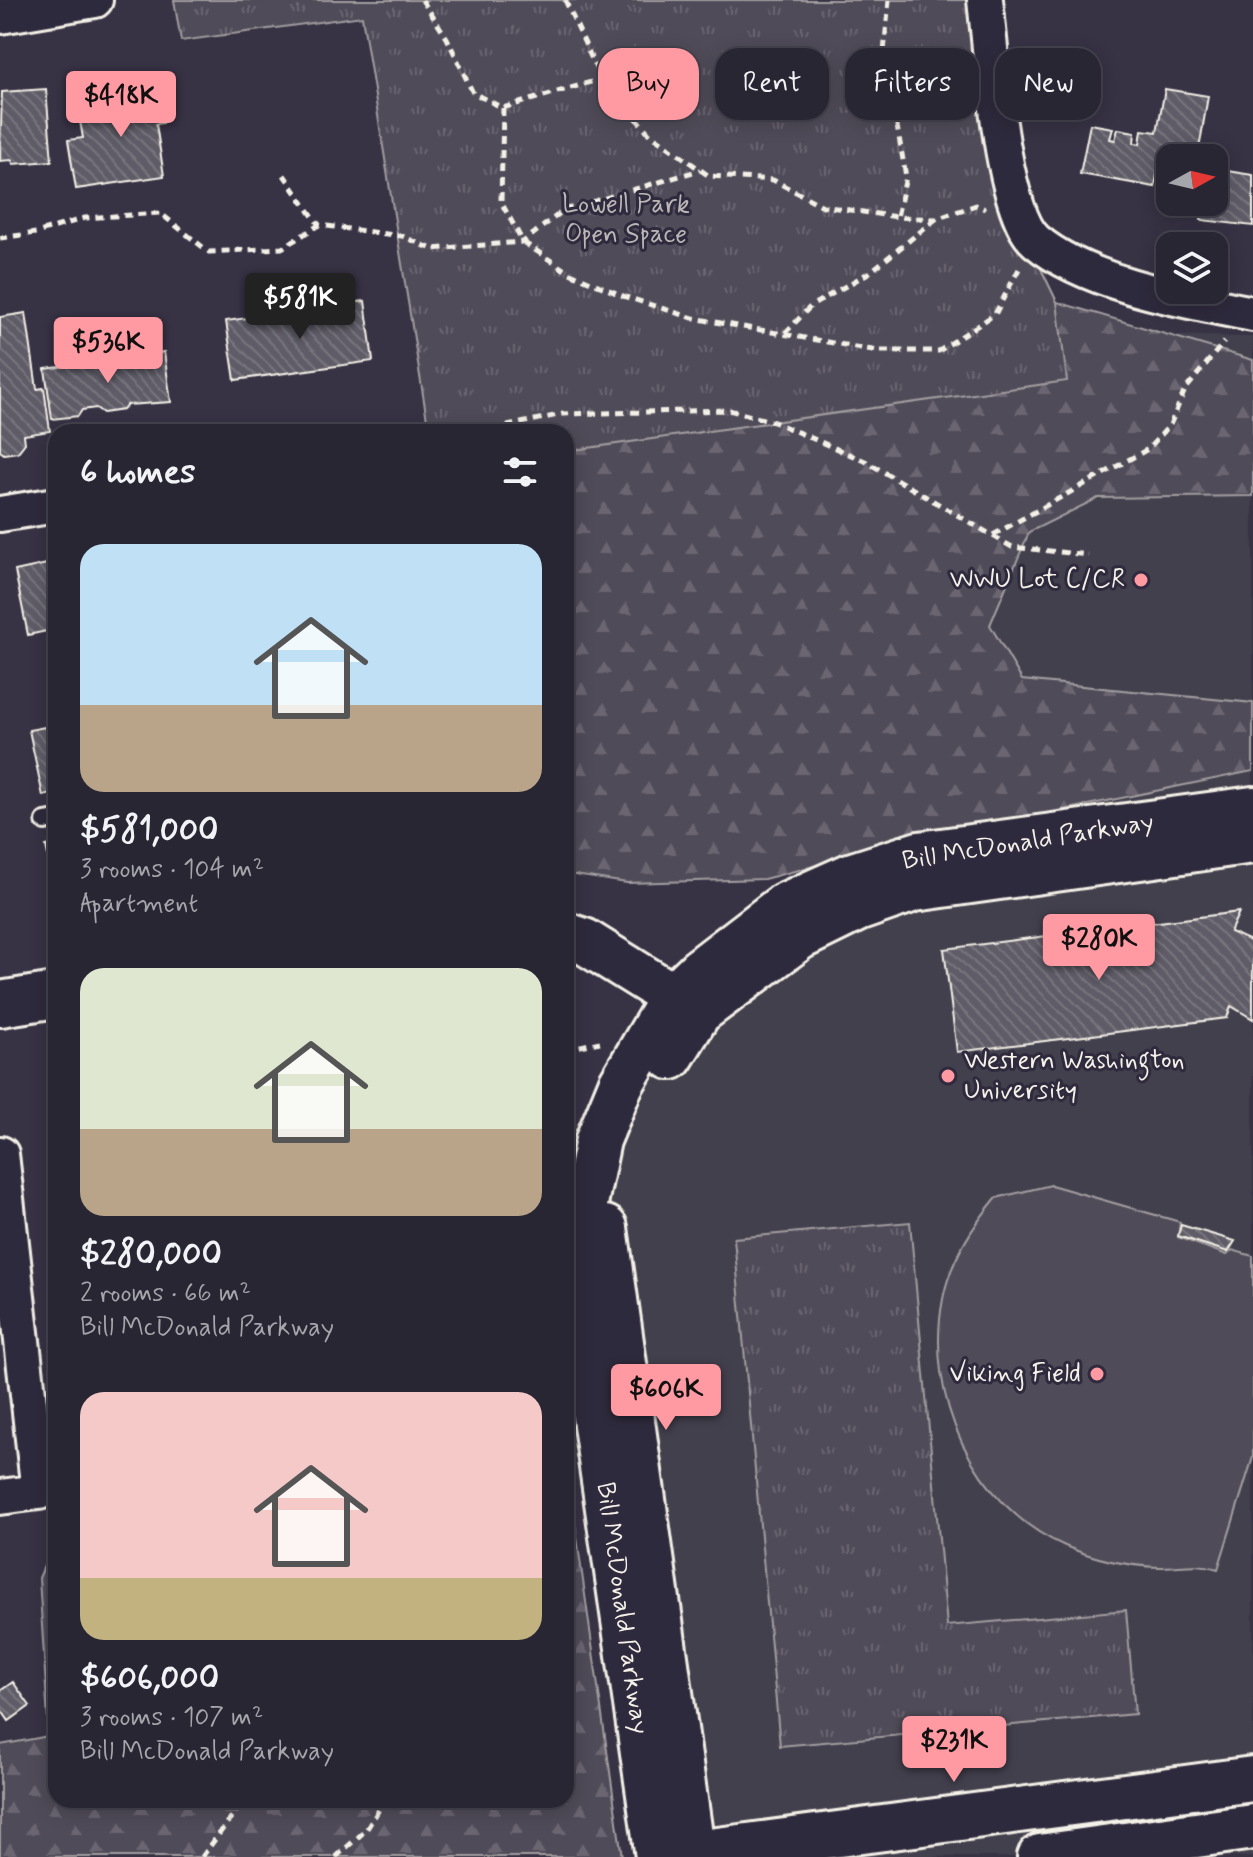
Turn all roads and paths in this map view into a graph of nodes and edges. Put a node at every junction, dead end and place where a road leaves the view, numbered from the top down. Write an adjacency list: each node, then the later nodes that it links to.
1 (95, 0): 6 (street)
2 (422, 0): 9 (path)
3 (565, 0): 7 (path)
4 (889, 0): 13 (path)
5 (985, 0): 17 (street)
6 (0, 16)
7 (598, 72)
8 (598, 80): 9 (path)
9 (503, 108): 18 (path)
10 (637, 120): 11 (path)
11 (700, 170): 13 (path); 18 (path)
12 (284, 175): 15 (path)
13 (897, 217): 14 (path)
14 (936, 219): 17 (path); 20 (path)
15 (319, 225): 16 (path); 18 (path)
16 (0, 238)
17 (1034, 240): 19 (street); 20 (path)
18 (523, 242): 20 (path)
19 (1252, 314): 24 (path)
20 (784, 333)
21 (516, 424): 24 (path)
22 (48, 506): 23 (street)
23 (0, 514)
24 (993, 535): 25 (path)
25 (1088, 555)
26 (1253, 809): 31 (main road, Bill McDonald Parkway)
27 (1253, 841): 31 (main road, Bill McDonald Parkway)
28 (574, 938): 31 (main road)
29 (48, 996): 30 (main road)
30 (0, 1004)
31 (686, 1004): 41 (main road, Bill McDonald Parkway)
32 (615, 1040): 33 (path)
33 (574, 1048)
34 (1, 1154): 35 (street)
35 (6, 1251): 36 (street)
36 (0, 1497)
37 (1253, 1779): 41 (main road)
38 (238, 1808): 42 (path)
39 (380, 1808): 43 (path)
40 (1253, 1827): 44 (main road)
41 (677, 1856)
42 (202, 1857)
43 (336, 1857)
44 (1040, 1857)

